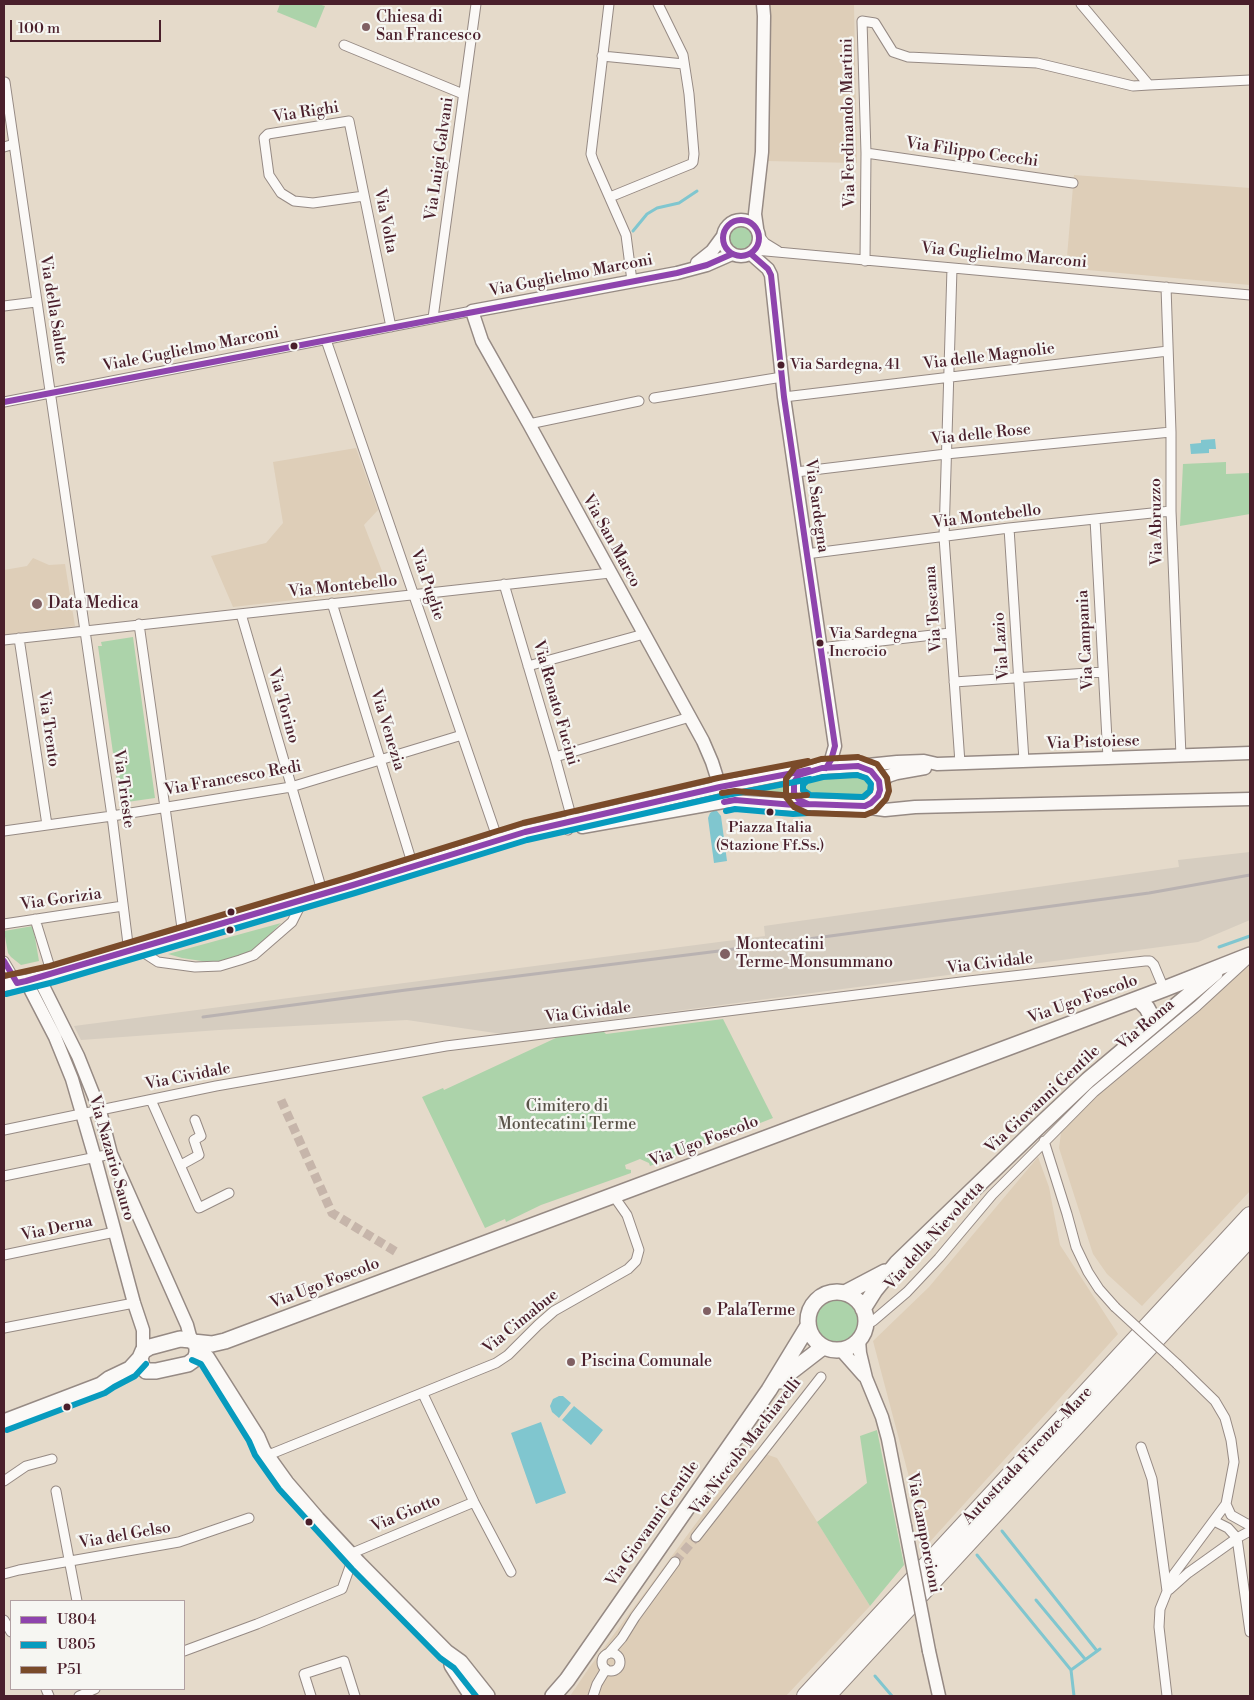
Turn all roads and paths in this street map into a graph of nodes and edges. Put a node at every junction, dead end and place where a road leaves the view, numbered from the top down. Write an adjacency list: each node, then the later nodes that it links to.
1 (476, 4): 12 (street, Via Luigi Galvani)
2 (609, 4): 7 (street)
3 (658, 4): 8 (street)
4 (762, 4): 18 (main road)
5 (1081, 4): 11 (street)
6 (344, 45): 12 (street)
7 (602, 56): 8 (street); 20 (street)
8 (684, 64): 20 (street)
9 (1250, 80): 11 (street)
10 (5, 82): 14 (street, Via della Salute)
11 (1150, 85): 16 (street, Via Ferdinando Martini)
12 (463, 94): 36 (street, Via Luigi Galvani)
13 (350, 121): 19 (street, Via Volta); 19 (street, Via Righi)
14 (14, 144): 15 (street); 33 (street, Via della Salute)
15 (4, 147)
16 (866, 153): 17 (street, Via Filippo Cecchi); 27 (street, Via Ferdinando Martini)
17 (1073, 183)
18 (757, 193): 21 (main road, Via Guglielmo Marconi); 22 (main road)
19 (364, 196): 37 (street, Via Volta)
20 (610, 197): 30 (street)
21 (735, 221): 22 (main road); 23 (main road, Via Guglielmo Marconi)
22 (758, 233): 24 (main road); 25 (street)
23 (723, 236): 26 (main road); 29 (main road, Via Guglielmo Marconi)
24 (753, 252): 25 (street); 26 (main road, Via Guglielmo Marconi); 40 (main road, Via Sardegna)
25 (778, 252): 27 (street, Via Guglielmo Marconi)
26 (732, 254): 29 (main road, Via Guglielmo Marconi)
27 (865, 261): 28 (street, Via Guglielmo Marconi)
28 (952, 268): 31 (street, Via Guglielmo Marconi); 41 (street, Via Toscana)
29 (677, 273): 30 (main road, Via Guglielmo Marconi)
30 (632, 281): 35 (main road, Via Guglielmo Marconi)
31 (1166, 287): 32 (street, Via Guglielmo Marconi); 39 (street, Via Abruzzo)
32 (1250, 295)
33 (36, 302): 34 (street); 42 (street, Via della Salute)
34 (4, 306)
35 (472, 311): 36 (street, Viale Guglielmo Marconi); 47 (main road, Via San Marco)
36 (433, 318): 37 (street, Viale Guglielmo Marconi)
37 (391, 326): 38 (street, Viale Guglielmo Marconi)
38 (326, 340): 42 (street, Viale Guglielmo Marconi); 58 (street, Via Puglie)
39 (1168, 352): 41 (street, Via delle Magnolie); 48 (street, Via Abruzzo)
40 (782, 376): 43 (main road, Via Sardegna); 44 (street)
41 (949, 377): 43 (street, Via delle Magnolie); 49 (street, Via Toscana)
42 (50, 392): 46 (street, Viale Guglielmo Marconi); 62 (street, Via della Salute)
43 (784, 396): 50 (main road, Via Sardegna)
44 (654, 398)
45 (639, 401): 47 (street)
46 (4, 402)
47 (529, 424): 56 (main road, Via San Marco)
48 (1171, 432): 49 (street, Via delle Rose); 51 (street, Via Abruzzo)
49 (946, 454): 50 (street, Via delle Rose); 54 (street, Via Toscana)
50 (796, 472): 55 (main road, Via Sardegna)
51 (1171, 512): 52 (street, Via Montebello); 75 (street, Via Abruzzo)
52 (1095, 520): 53 (street, Via Montebello); 69 (street, Via Campania)
53 (1009, 528): 54 (street, Via Montebello); 70 (street, Via Lazio)
54 (944, 538): 55 (street, Via Montebello); 63 (street, Via Toscana)
55 (806, 554): 67 (main road, Via Sardegna)
56 (610, 573): 57 (street, Via Montebello); 64 (main road, Via San Marco)
57 (504, 584): 58 (street, Via Montebello); 68 (street, Via Renato Fucini)
58 (414, 594): 59 (street, Via Montebello); 73 (street, Via Puglie)
59 (332, 602): 60 (street, Via Montebello); 78 (street, Via Venezia)
60 (240, 614): 61 (street, Via Montebello); 87 (street, Via Torino)
61 (139, 624): 62 (street, Via Montebello); 92 (street)
62 (85, 631): 65 (street, Via Montebello); 94 (street, Via Trieste)
63 (950, 633): 67 (street); 71 (street, Via Toscana)
64 (644, 634): 68 (street); 72 (main road, Via San Marco)
65 (19, 638): 66 (street, Via Montebello); 95 (street, Via Trento)
66 (4, 640)
67 (820, 648): 84 (main road, Via Sardegna)
68 (528, 666): 76 (street, Via Renato Fucini)
69 (1103, 672): 70 (street); 77 (street, Via Campania)
70 (1019, 677): 71 (street); 79 (street, Via Lazio)
71 (954, 682): 81 (street, Via Toscana)
72 (690, 717): 76 (street); 88 (main road, Via San Marco)
73 (462, 735): 78 (street, Via Francesco Redi); 98 (street, Via Puglie)
74 (1250, 753): 75 (main road, Via Pistoiese)
75 (1181, 756): 77 (main road, Via Pistoiese)
76 (555, 757): 96 (street, Via Renato Fucini)
77 (1108, 758): 79 (main road, Via Pistoiese)
78 (380, 759): 87 (street, Via Francesco Redi); 99 (street, Via Venezia)
79 (1024, 761): 81 (main road, Via Pistoiese)
80 (891, 762): 82 (main road, Via Pistoiese); 83 (main road, Via Pistoiese); 86 (main road)
81 (960, 763): 82 (main road, Via Pistoiese)
82 (937, 764): 86 (main road, Via Pistoiese)
83 (858, 766): 84 (main road, Via Pistoiese); 86 (main road)
84 (826, 768): 85 (main road, Via Pistoiese)
85 (809, 770): 88 (main road, Via Pistoiese); 90 (main road)
86 (882, 784): 91 (main road); 93 (main road)
87 (291, 787): 92 (street, Via Francesco Redi); 100 (street, Via Torino)
88 (720, 787): 96 (main road, Via Pistoiese)
89 (1250, 799): 93 (main road)
90 (808, 804): 91 (main road); 96 (main road)
91 (856, 806): 93 (main road)
92 (164, 807): 94 (street, Via Francesco Redi); 105 (street)
93 (915, 807)
94 (112, 816): 95 (street, Via Francesco Redi); 102 (street, Via Trieste)
95 (47, 825): 97 (street, Via Francesco Redi)
96 (570, 825): 98 (main road)
97 (4, 832)
98 (504, 839): 99 (main road)
99 (414, 866): 100 (main road)
100 (323, 894): 101 (main road)
101 (304, 900): 105 (main road); 106 (street)
102 (123, 906): 103 (street, Via Gorizia); 106 (street, Via Trieste)
103 (35, 919): 104 (street, Via Gorizia); 110 (street)
104 (4, 924)
105 (183, 935): 106 (main road)
106 (133, 950): 110 (main road)
107 (1250, 956): 109 (main road, Via Roma); 122 (street, Via Roma)
108 (4, 961): 112 (street)
109 (1225, 964): 114 (main road, Via Ugo Foscolo); 116 (main road, Via Giovanni Gentile)
110 (52, 974): 111 (main road)
111 (39, 978): 112 (main road); 118 (main road, Via Nazario Sauro)
112 (22, 982): 113 (main road); 119 (main road, Via Nazario Sauro)
113 (4, 984)
114 (1164, 989): 115 (main road, Via Ugo Foscolo); 117 (street, Via Cividale)
115 (1138, 999): 116 (main road); 128 (main road, Via Ugo Foscolo)
116 (1155, 1023): 133 (main road, Via Giovanni Gentile)
117 (152, 1100): 118 (street, Via Cividale); 125 (street)
118 (100, 1111): 119 (street, Via Cividale); 123 (main road, Via Nazario Sauro)
119 (82, 1114): 121 (street, Via Cividale); 124 (main road, Via Nazario Sauro)
120 (195, 1120): 125 (street)
121 (4, 1130)
122 (1044, 1141): 137 (street, Via della Nievoletta); 158 (street, bridge)
123 (111, 1154): 124 (street); 142 (main road, Via Nazario Sauro)
124 (96, 1158): 126 (street); 130 (main road, Via Nazario Sauro)
125 (181, 1165): 127 (street)
126 (4, 1176)
127 (229, 1193)
128 (613, 1195): 142 (main road, Via Ugo Foscolo); 150 (street, Via Cimabue)
129 (1250, 1216): 189 (highway, Autostrada Firenze-Mare)
130 (116, 1232): 132 (street, Via Derna); 135 (main road, Via Nazario Sauro)
131 (1250, 1237): 190 (highway, Autostrada Firenze-Mare)
132 (4, 1255)
133 (891, 1270): 134 (main road); 136 (main road)
134 (845, 1293): 136 (main road); 138 (main road)
135 (134, 1303): 139 (street); 144 (main road, Via Nazario Sauro)
136 (863, 1309): 137 (main road)
137 (866, 1325): 140 (main road)
138 (808, 1326): 141 (main road); 149 (main road)
139 (4, 1328)
140 (859, 1340): 143 (main road); 147 (main road)
141 (823, 1347): 143 (main road); 149 (main road)
142 (192, 1349): 144 (main road); 145 (main road); 153 (main road)
143 (842, 1350): 147 (main road)
144 (141, 1355): 145 (main road); 148 (main road)
145 (149, 1372): 148 (main road)
146 (821, 1377): 163 (street, Via Niccolò Machiavelli)
147 (866, 1378): 191 (main road, Via Camporcioni, bridge)
148 (101, 1385): 151 (main road)
149 (769, 1390): 179 (main road, Via Giovanni Gentile)
150 (423, 1394): 153 (street, Via Cimabue); 157 (street)
151 (4, 1422)
152 (1141, 1448): 170 (street)
153 (265, 1454): 165 (main road)
154 (52, 1459): 155 (street)
155 (4, 1481)
156 (56, 1491): 166 (street)
157 (474, 1502): 165 (street, Via Giotto); 168 (street)
158 (1226, 1504): 160 (street); 161 (street)
159 (249, 1518): 166 (street, Via del Gelso)
160 (1214, 1521): 164 (street); 170 (street)
161 (1250, 1524)
162 (1250, 1531): 164 (street)
163 (696, 1536)
164 (1237, 1538): 170 (street); 172 (street)
165 (352, 1556): 174 (street); 175 (main road)
166 (70, 1562): 169 (street, Via del Gelso); 171 (street)
167 (675, 1562): 173 (street)
168 (511, 1572)
169 (4, 1574)
170 (1167, 1592): 192 (street)
171 (78, 1600)
172 (1250, 1632)
173 (622, 1638): 176 (street); 177 (street)
174 (185, 1651)
175 (446, 1652): 184 (main road); 185 (main road)
176 (608, 1654): 177 (street); 178 (street)
177 (618, 1657): 178 (street)
178 (606, 1670): 188 (street)
179 (567, 1680): 186 (main road); 187 (main road)
180 (93, 1690): 181 (street)
181 (79, 1696)
182 (310, 1696): 183 (street)
183 (355, 1696)
184 (472, 1696)
185 (487, 1696)
186 (553, 1696)
187 (561, 1696)
188 (593, 1696)
189 (806, 1696)
190 (826, 1696)
191 (939, 1696)
192 (1167, 1696)

